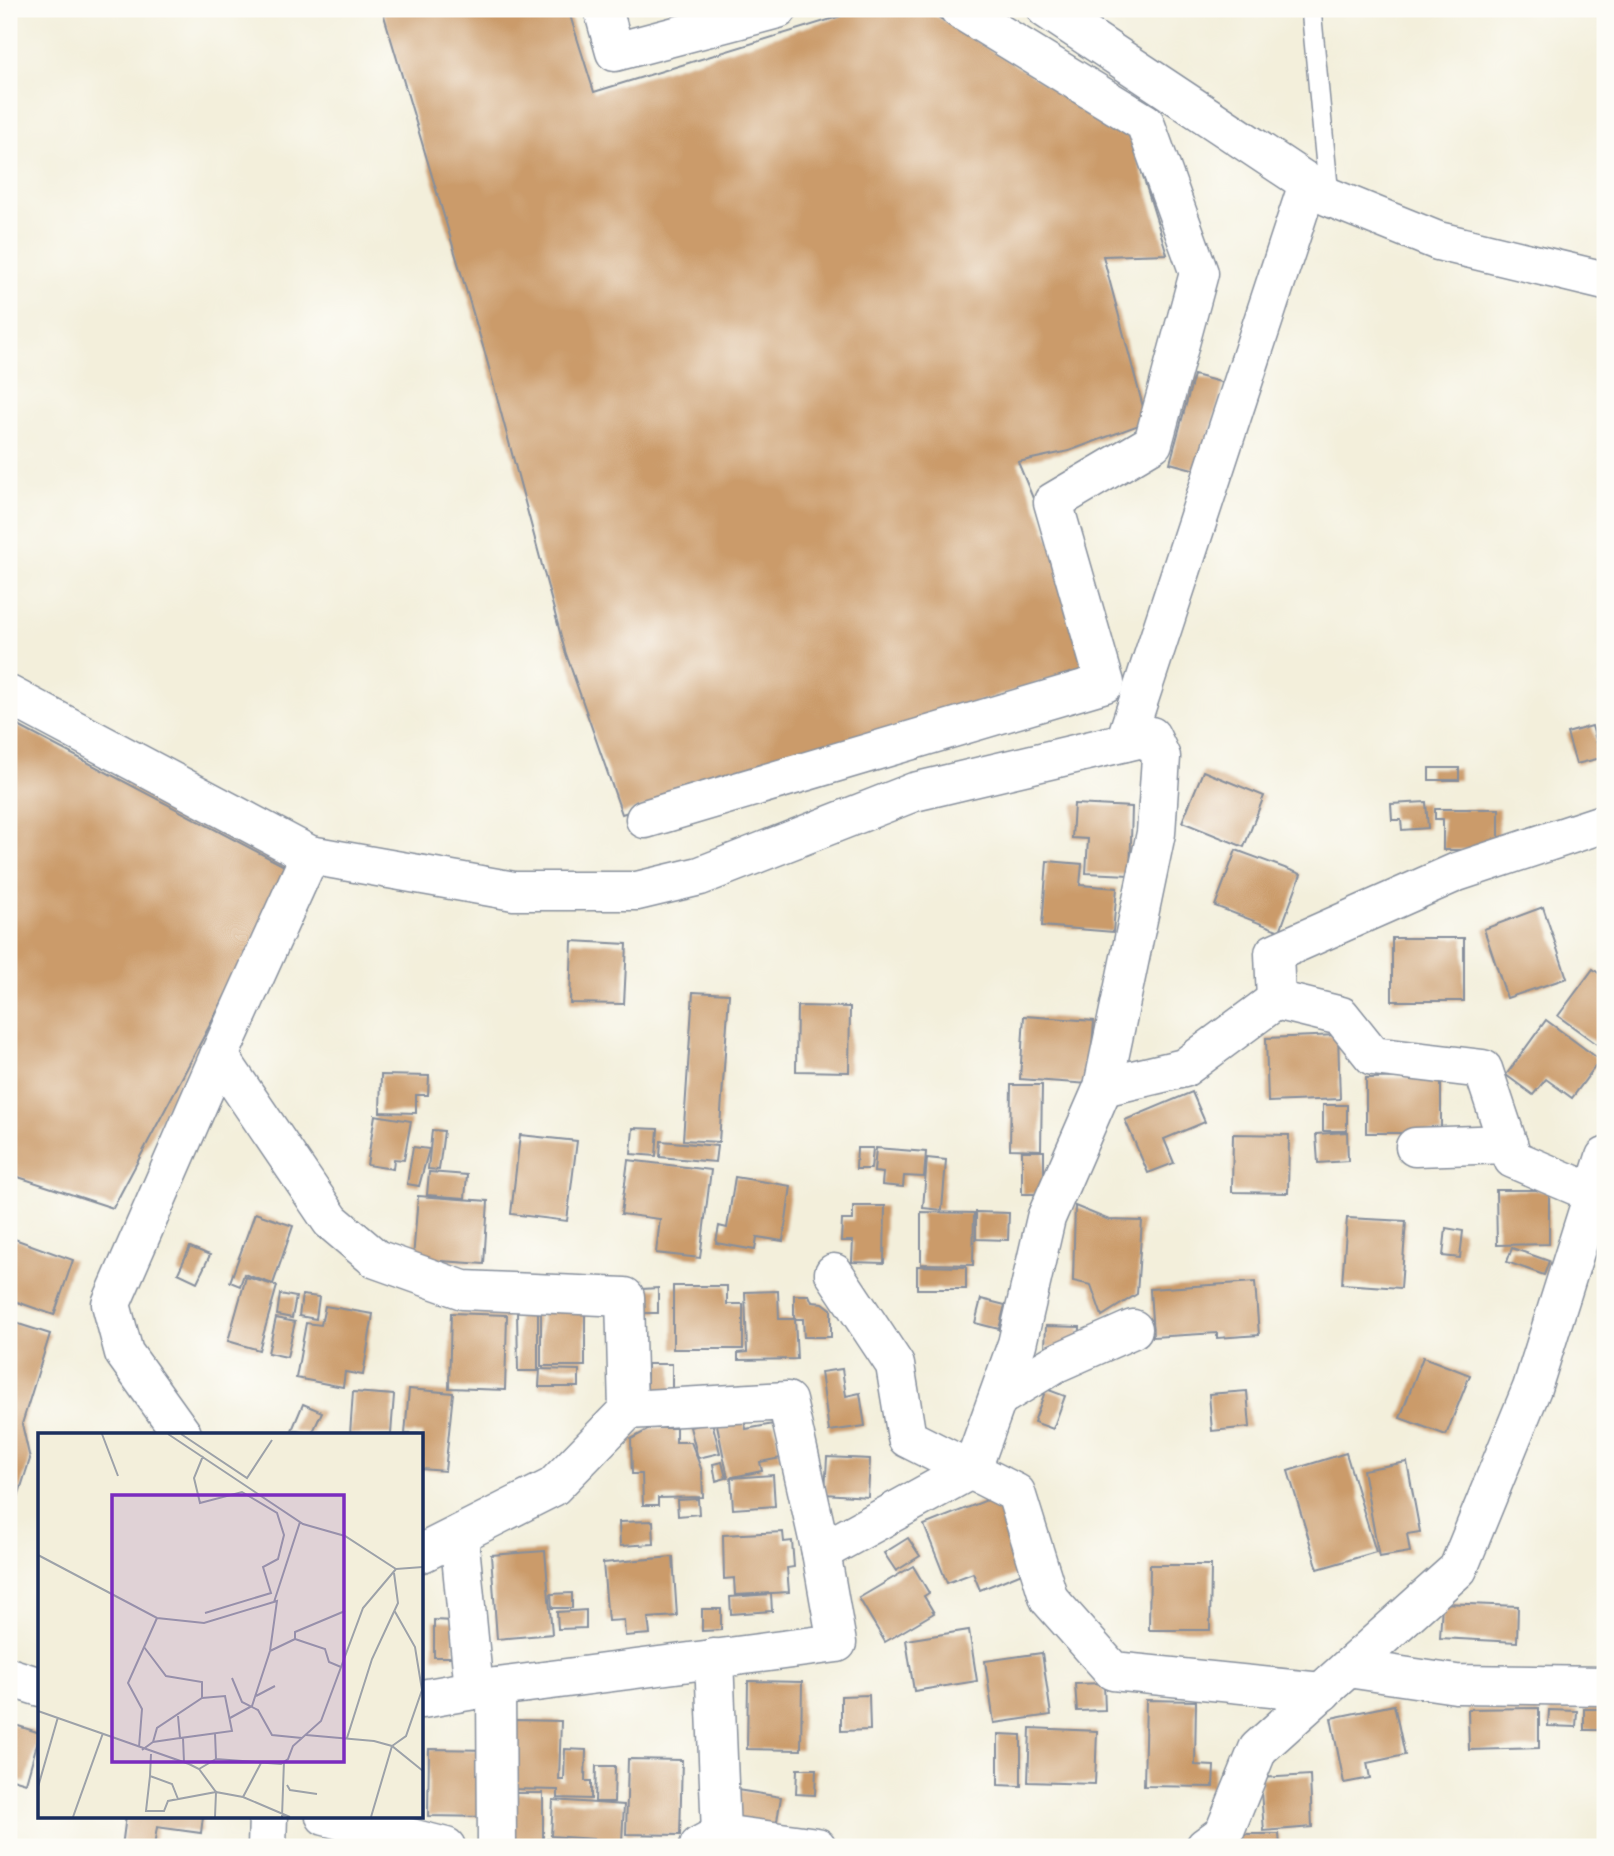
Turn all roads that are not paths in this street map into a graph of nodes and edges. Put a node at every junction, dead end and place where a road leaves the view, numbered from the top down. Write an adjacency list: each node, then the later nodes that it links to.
1 (603, 9): 2 (street)
2 (778, 9)
3 (959, 9): 10 (street)
4 (1046, 9): 6 (street)
5 (1311, 9): 6 (lane)
6 (1318, 190): 7 (street); 9 (street)
7 (1605, 281)
8 (9, 695): 12 (street)
9 (1125, 742): 12 (street); 15 (street)
10 (645, 819)
11 (1605, 823): 13 (street)
12 (310, 855): 14 (street)
13 (1276, 1000): 15 (street); 16 (street)
14 (219, 1056): 23 (street); 24 (street)
15 (1102, 1087): 22 (street)
16 (1508, 1144): 17 (street); 19 (street)
17 (1415, 1147)
18 (1605, 1157): 19 (street)
19 (1593, 1193): 31 (street)
20 (834, 1273): 25 (street)
21 (1133, 1329): 22 (street)
22 (998, 1398): 25 (street)
23 (628, 1410): 26 (street); 28 (street)
24 (181, 1433)
25 (972, 1469): 28 (street); 31 (street)
26 (459, 1535): 27 (street); 34 (street)
27 (424, 1552)
28 (821, 1552): 29 (street)
29 (714, 1658): 34 (street); 38 (street)
30 (9, 1677): 32 (street)
31 (1335, 1680): 33 (street); 43 (street)
32 (38, 1686)
33 (1605, 1686)
34 (485, 1689): 35 (street); 41 (street)
35 (424, 1699)
36 (268, 1818): 39 (street)
37 (334, 1818): 40 (street)
38 (709, 1841): 42 (street)
39 (267, 1847)
40 (446, 1847)
41 (497, 1847)
42 (817, 1847)
43 (1205, 1847)

